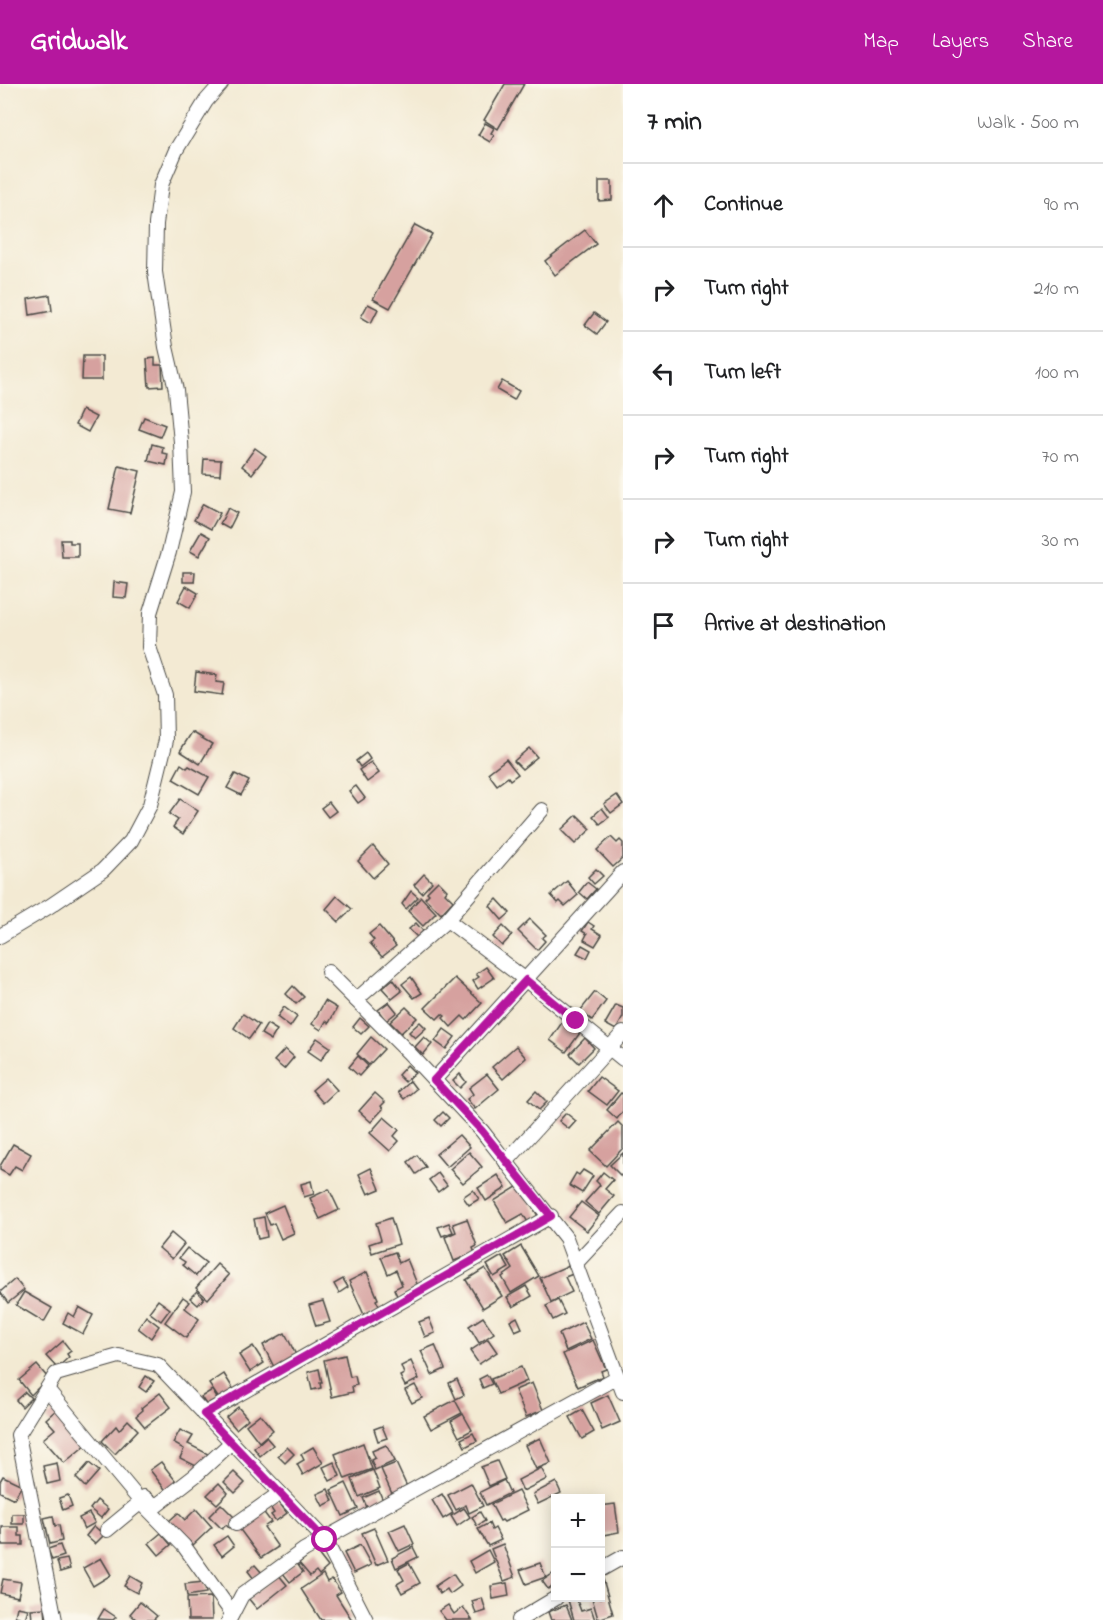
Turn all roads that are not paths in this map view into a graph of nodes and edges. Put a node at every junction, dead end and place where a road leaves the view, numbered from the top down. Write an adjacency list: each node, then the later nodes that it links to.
1 (221, 84): 5 (street)
2 (542, 810): 4 (street)
3 (623, 872): 7 (street)
4 (447, 920): 7 (street); 8 (street)
5 (0, 936)
6 (328, 972): 8 (street)
7 (526, 980): 10 (street); 12 (street)
8 (356, 1000): 12 (street)
9 (623, 1033): 10 (street)
10 (609, 1048): 11 (street); 13 (street)
11 (623, 1059)
12 (434, 1080): 13 (street)
13 (506, 1162): 15 (street)
14 (623, 1213): 16 (street)
15 (551, 1216): 16 (street); 20 (street)
16 (576, 1263): 17 (street)
17 (618, 1377): 19 (street); 26 (street)
18 (47, 1389): 20 (street); 23 (street); 31 (street)
19 (623, 1392)
20 (204, 1414): 21 (street)
21 (232, 1442): 22 (street); 23 (street)
22 (280, 1493): 24 (street); 26 (street)
23 (141, 1502): 25 (street); 30 (street)
24 (236, 1524)
25 (106, 1530)
26 (325, 1540): 30 (street); 32 (street)
27 (623, 1557): 28 (street)
28 (605, 1567)
29 (551, 1601): 33 (street)
30 (230, 1617)
31 (55, 1620)
32 (366, 1620)
33 (519, 1620)

